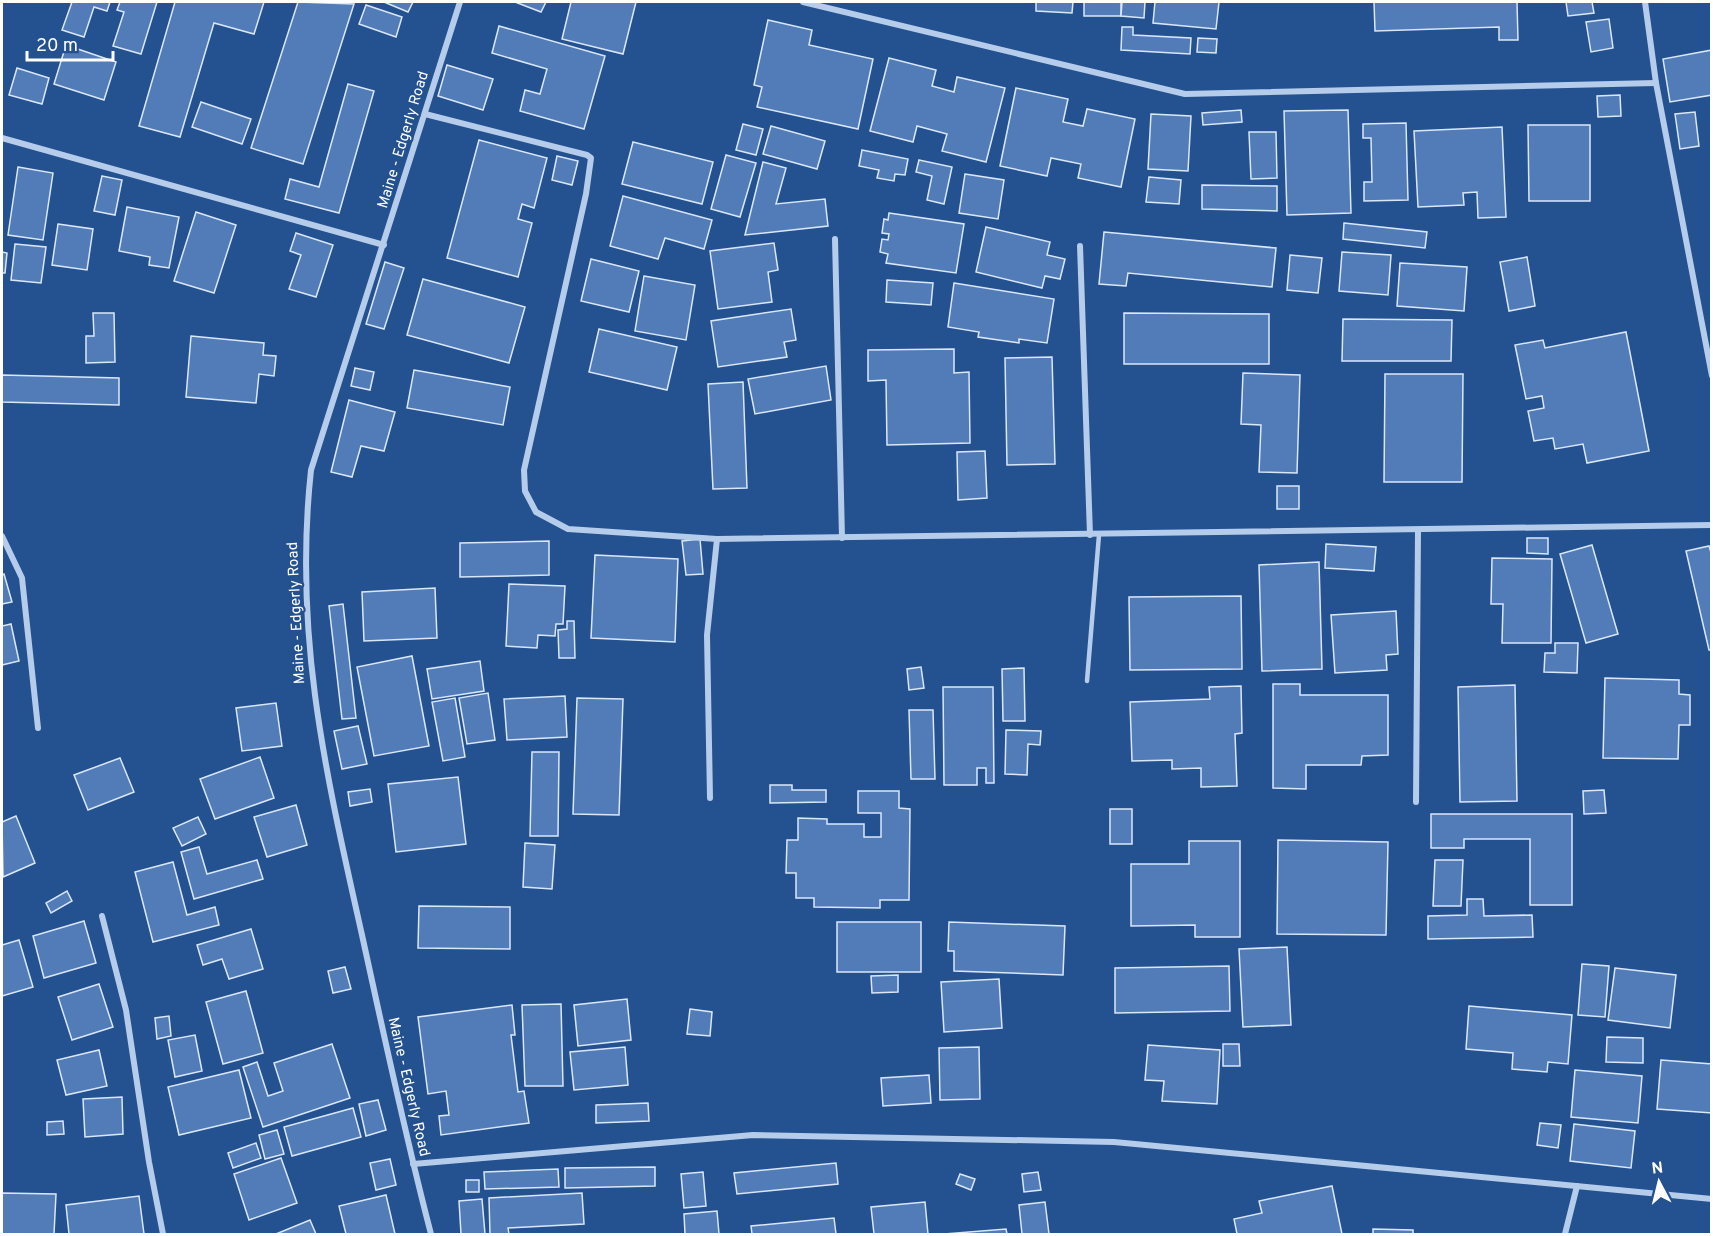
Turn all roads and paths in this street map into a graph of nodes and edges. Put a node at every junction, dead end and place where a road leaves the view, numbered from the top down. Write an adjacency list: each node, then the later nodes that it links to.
1 (460, 2): 5 (street, Maine - Edgerly Road)
2 (803, 2): 4 (street)
3 (1645, 2): 4 (street)
4 (1656, 83): 10 (street)
5 (425, 114): 8 (street, Maine - Edgerly Road); 17 (street)
6 (2, 138): 8 (street)
7 (835, 239): 16 (street)
8 (384, 245): 23 (street, Maine - Edgerly Road)
9 (1080, 246): 13 (street)
10 (1712, 376)
11 (1712, 525): 12 (street)
12 (1418, 531): 14 (street); 21 (street)
13 (1090, 535): 14 (street); 16 (street)
14 (1099, 535): 18 (lane)
15 (2, 536): 19 (street)
16 (842, 538): 17 (street)
17 (717, 539): 20 (street)
18 (1087, 681)
19 (38, 728)
20 (710, 798)
21 (1416, 802)
22 (102, 916): 26 (street)
23 (413, 1164): 24 (street); 27 (street, Maine - Edgerly Road)
24 (1577, 1186): 25 (street); 28 (street)
25 (1712, 1199)
26 (163, 1234)
27 (431, 1234)
28 (1565, 1234)

